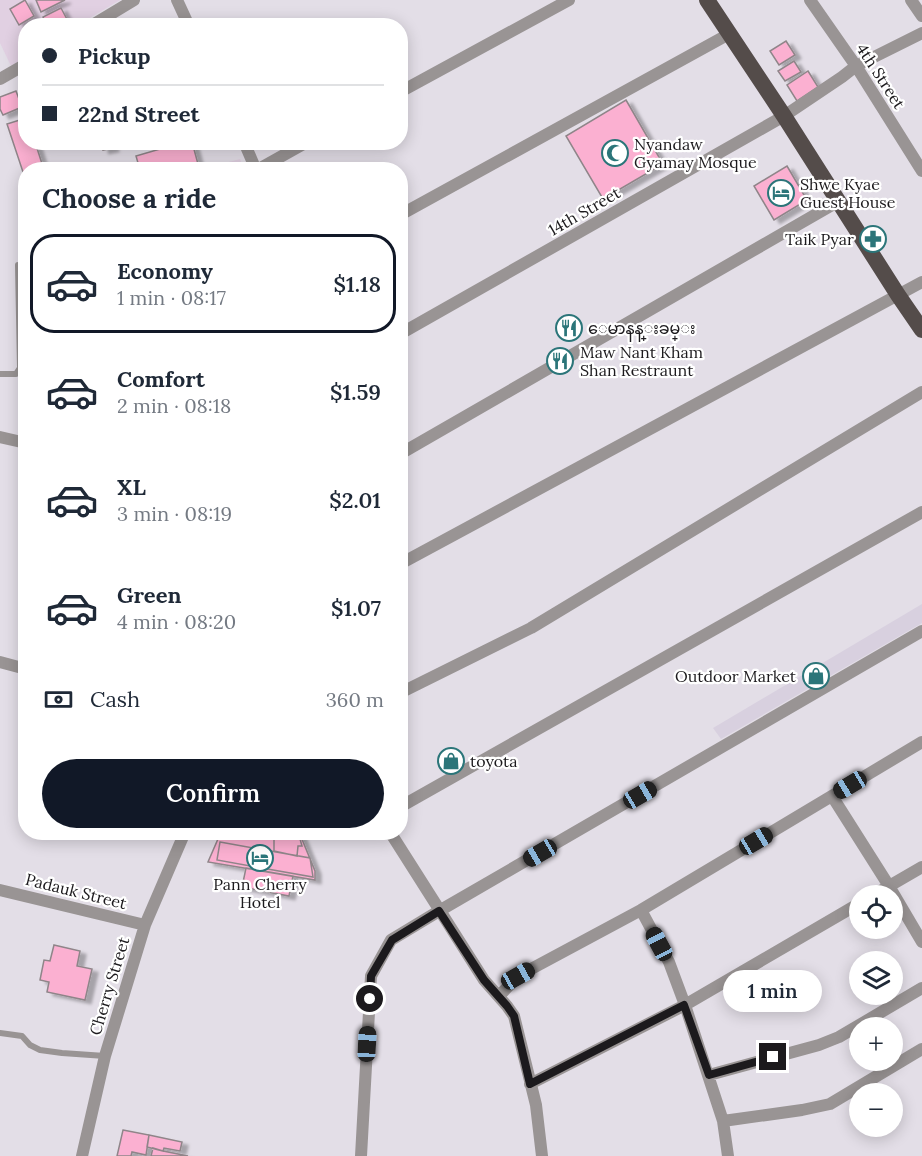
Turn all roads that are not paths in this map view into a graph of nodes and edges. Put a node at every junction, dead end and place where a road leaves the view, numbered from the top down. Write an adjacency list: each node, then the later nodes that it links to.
1 (134, 0): 8 (street)
2 (177, 0): 9 (street)
3 (707, 0): 11 (highway)
4 (810, 0): 12 (street, 4th Street)
5 (911, 0): 7 (street)
6 (565, 1): 15 (street)
7 (922, 15)
8 (104, 18)
9 (185, 18)
10 (922, 33): 12 (street, 14th Street)
11 (729, 34): 16 (highway); 21 (street)
12 (856, 66): 16 (street, 14th Street); 19 (street, 4th Street)
13 (18, 69): 14 (street)
14 (0, 79)
15 (408, 88)
16 (784, 116): 20 (highway); 24 (street, 14th Street)
17 (293, 150): 18 (street)
18 (271, 162)
19 (922, 171)
20 (839, 201): 23 (highway); 31 (street)
21 (408, 211)
22 (922, 282): 23 (street)
23 (898, 295): 25 (highway); 33 (street)
24 (408, 329)
25 (922, 330)
26 (18, 371): 27 (lane)
27 (0, 374)
28 (922, 392): 37 (street)
29 (0, 437): 30 (street)
30 (18, 441)
31 (408, 449)
32 (922, 512): 40 (street)
33 (408, 559)
34 (922, 632): 50 (street)
35 (0, 662): 36 (street)
36 (18, 667)
37 (408, 689)
38 (922, 742): 39 (street)
39 (832, 796): 44 (street); 48 (street)
40 (408, 802)
41 (182, 840): 51 (street, Cherry Street)
42 (395, 840): 50 (street)
43 (922, 867): 45 (street)
44 (888, 885)
45 (891, 885)
46 (0, 890): 51 (street, Padauk Street)
47 (849, 909): 55 (street)
48 (641, 910): 54 (street); 55 (street)
49 (903, 910): 52 (street)
50 (439, 911): 54 (street); 63 (street)
51 (145, 925): 58 (street, Cherry Street)
52 (922, 942)
53 (922, 988): 59 (street)
54 (499, 996): 60 (street)
55 (684, 1005): 59 (street); 60 (street)
56 (0, 1033): 58 (lane)
57 (922, 1049): 61 (street)
58 (105, 1056): 62 (street, Cherry Street)
59 (709, 1075): 61 (street)
60 (530, 1084): 64 (street)
61 (723, 1121): 65 (street)
62 (82, 1156)
63 (361, 1156)
64 (542, 1156)
65 (728, 1156)

